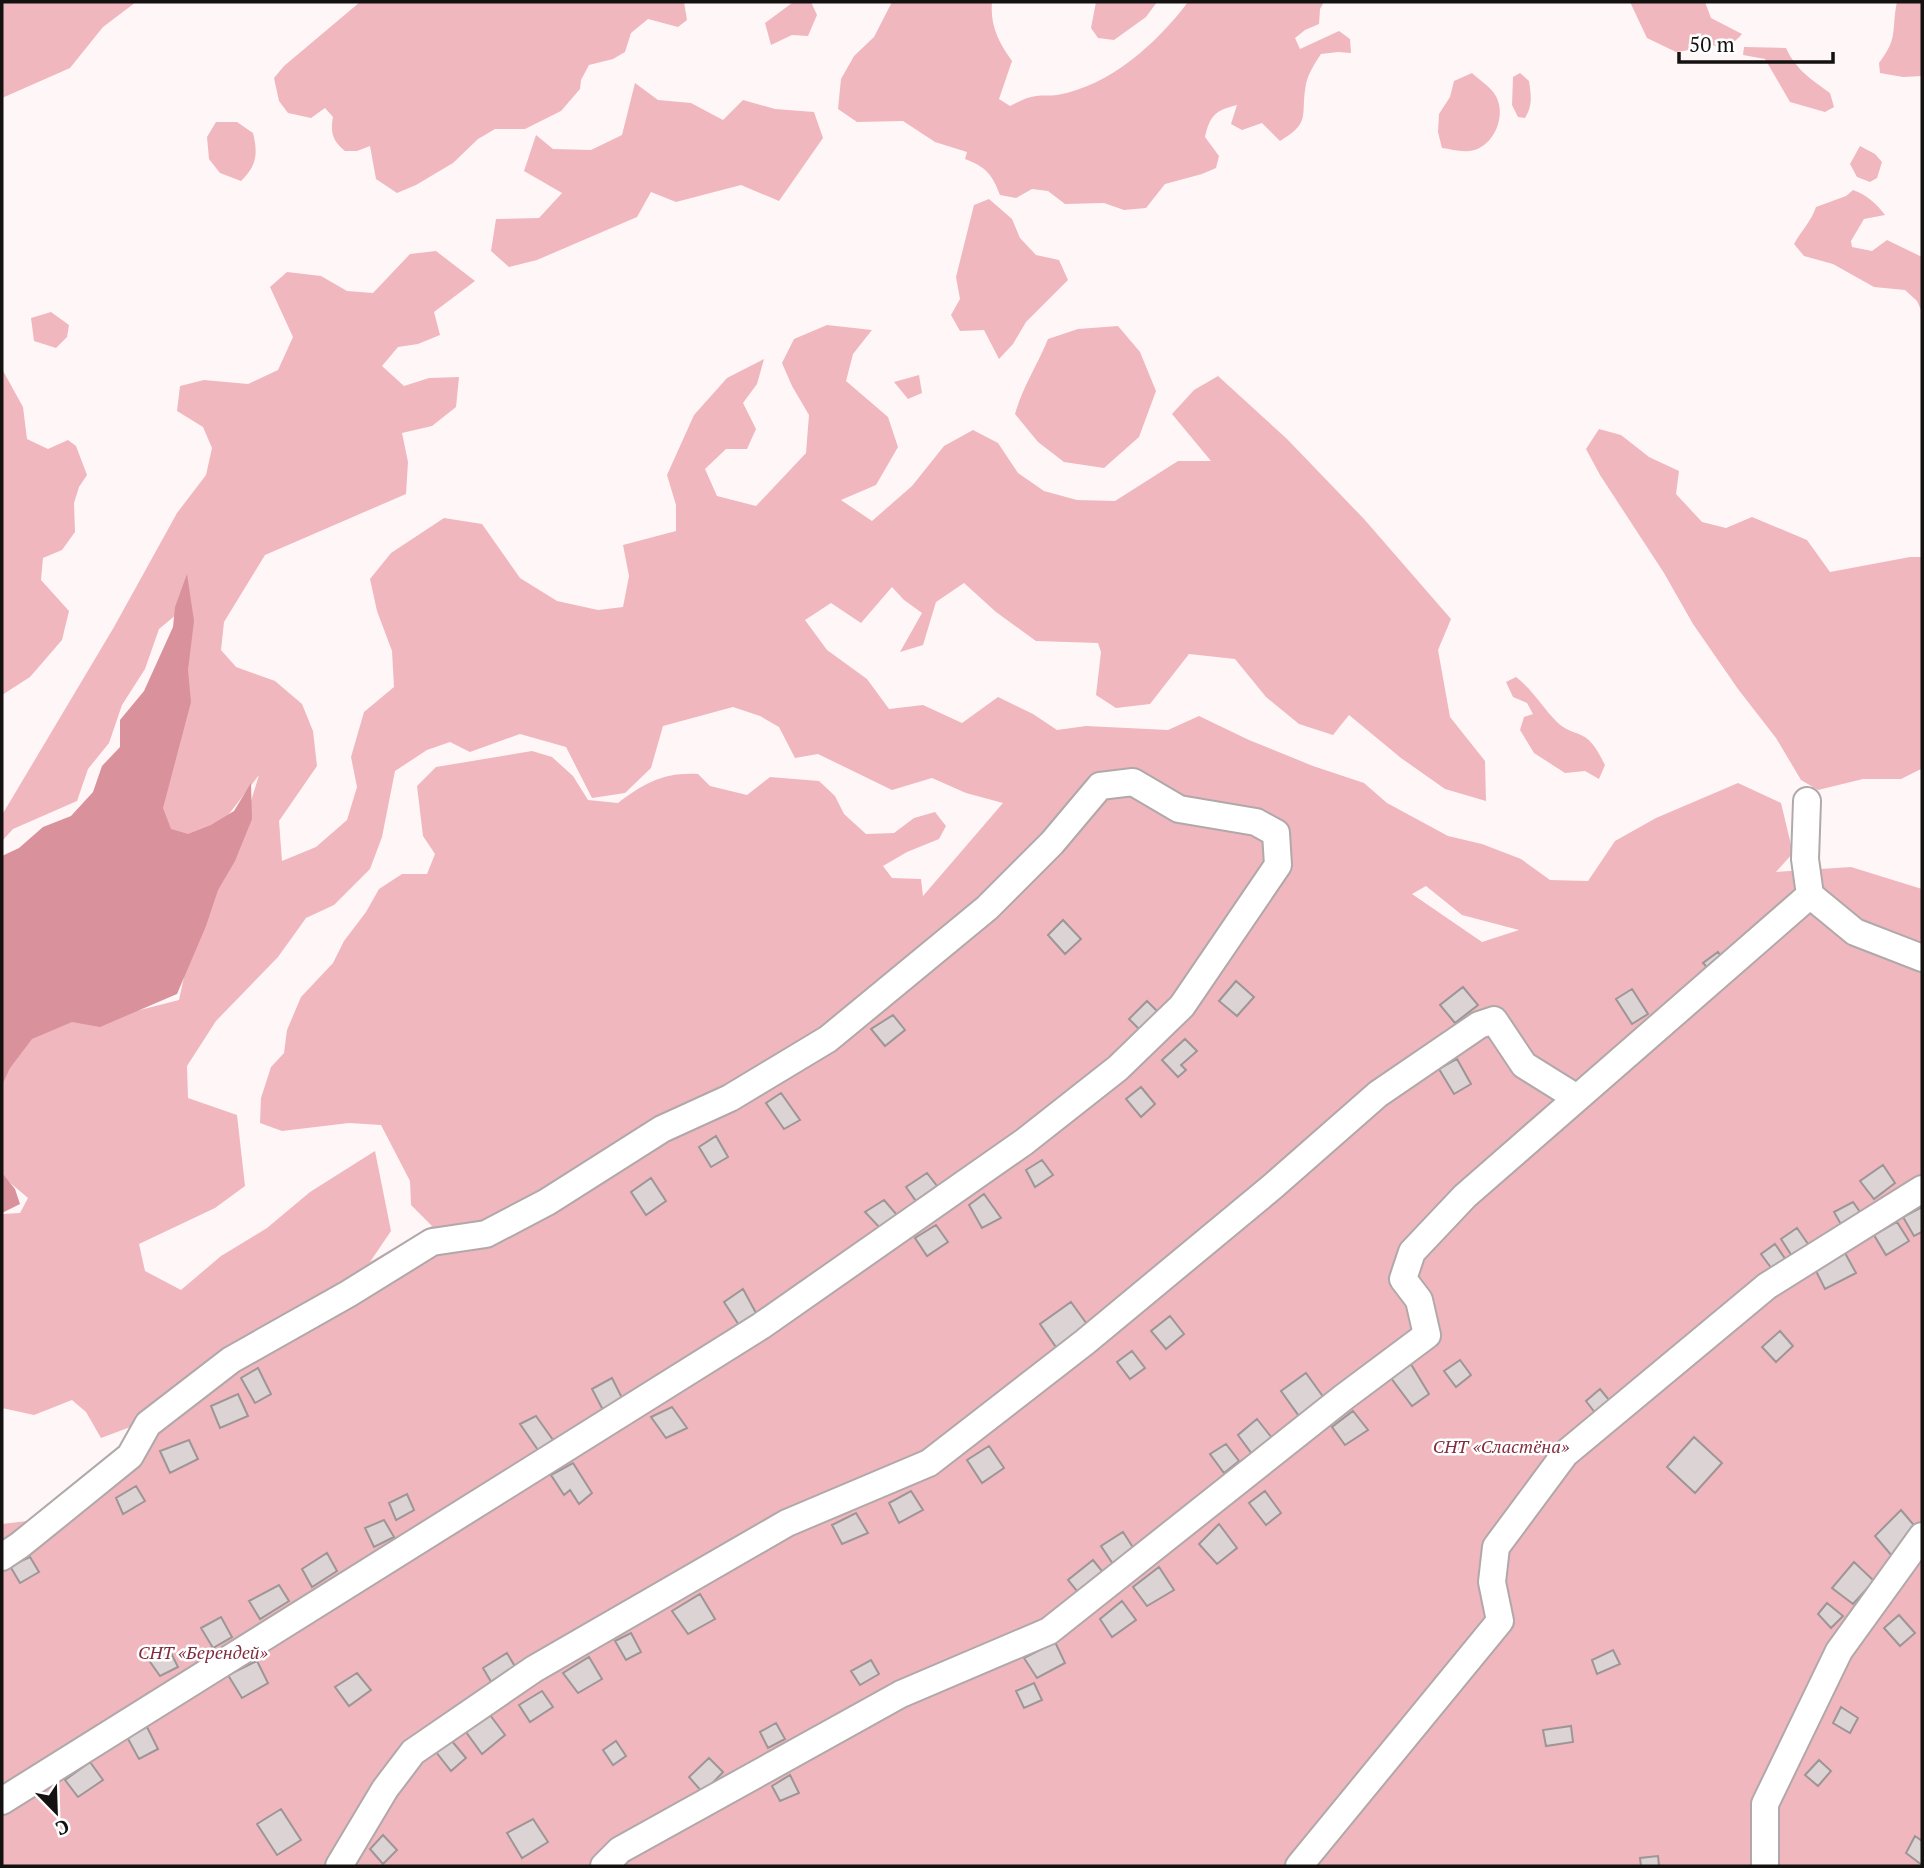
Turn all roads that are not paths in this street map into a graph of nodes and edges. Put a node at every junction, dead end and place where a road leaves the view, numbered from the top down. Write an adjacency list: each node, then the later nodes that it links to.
1 (1807, 802): 2 (lane)
2 (1810, 895): 3 (lane); 4 (lane)
3 (1922, 958)
4 (1577, 1098): 9 (lane); 10 (lane)
5 (1922, 1189): 11 (lane)
6 (1922, 1536): 12 (lane)
7 (2, 1557): 8 (lane)
8 (2, 1801)
9 (339, 1866)
10 (604, 1866)
11 (1299, 1866)
12 (1765, 1866)

